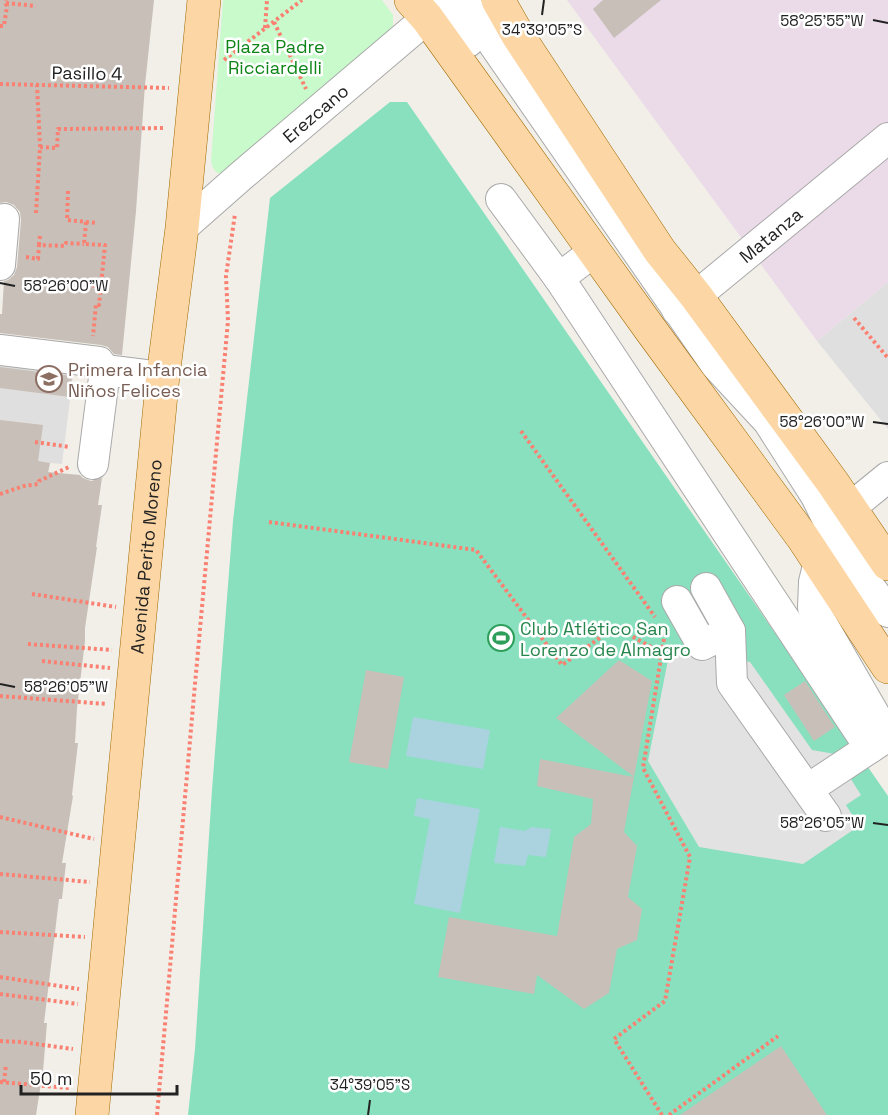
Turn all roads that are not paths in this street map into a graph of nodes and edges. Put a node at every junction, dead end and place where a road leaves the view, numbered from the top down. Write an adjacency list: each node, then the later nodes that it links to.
1 (182, 0): 5 (main road, Avenida Perito Moreno)
2 (204, 0): 5 (main road, Avenida Perito Moreno)
3 (498, 0): 14 (main road)
4 (438, 4): 9 (street, Erezcano); 10 (main road); 14 (street)
5 (184, 85): 9 (main road, Avenida Perito Moreno); 17 (main road, Avenida Perito Moreno)
6 (888, 138): 14 (street, Matanza)
7 (501, 199): 13 (street)
8 (4, 219): 11 (street)
9 (182, 228): 32 (main road, Avenida Perito Moreno)
10 (595, 251): 13 (street); 14 (main road)
11 (1, 255): 12 (street)
12 (0, 265)
13 (559, 278): 26 (street)
14 (672, 313): 20 (main road); 20 (main road); 20 (street)
15 (0, 350): 16 (street)
16 (98, 365): 17 (street); 18 (street)
17 (145, 375): 32 (main road, Avenida Perito Moreno)
18 (94, 460)
19 (888, 477): 20 (street)
20 (825, 532): 21 (main road); 24 (street); 25 (street); 28 (main road)
21 (888, 564)
22 (706, 588): 27 (street)
23 (677, 601): 27 (street)
24 (813, 608): 26 (street); 29 (street)
25 (888, 612)
26 (786, 624): 29 (street)
27 (730, 631): 30 (street)
28 (888, 667)
29 (882, 741): 30 (street)
30 (808, 789): 31 (street)
31 (826, 816)
32 (80, 1106)

